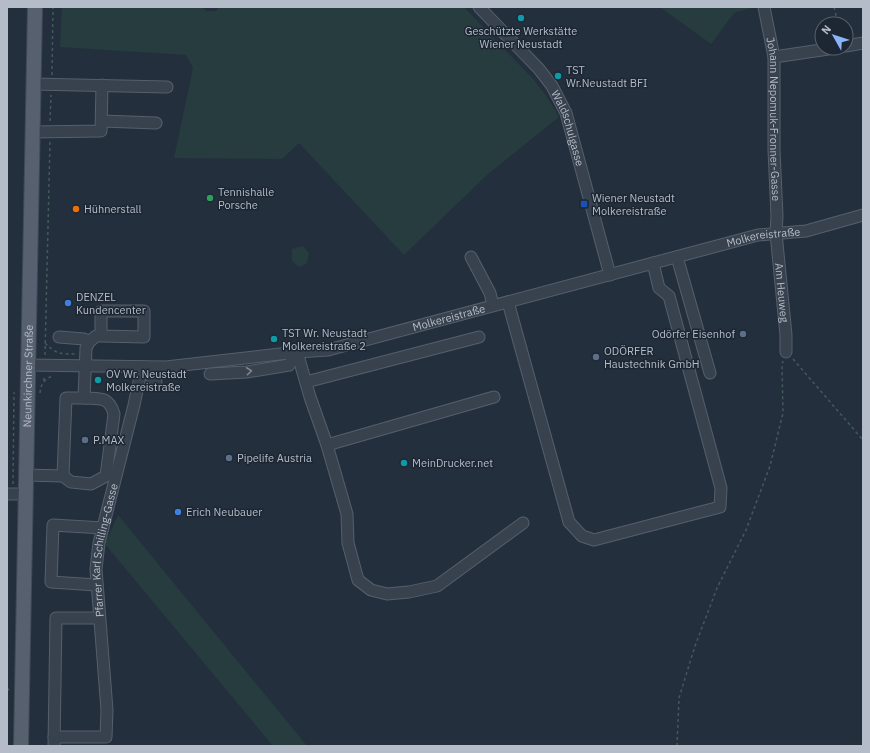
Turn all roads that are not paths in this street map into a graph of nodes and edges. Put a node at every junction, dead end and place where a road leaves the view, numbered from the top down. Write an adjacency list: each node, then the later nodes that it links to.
1 (35, 7): 6 (main road, Neunkirchner Straße)
2 (478, 7): 17 (street, Waldschulgasse)
3 (764, 7): 5 (street, Johann Nepomuk-Fronner-Gasse)
4 (814, 51): 5 (street)
5 (774, 57): 13 (street, Johann Nepomuk-Fronner-Gasse)
6 (33, 84): 7 (street); 11 (main road, Neunkirchner Straße)
7 (102, 85): 8 (street); 9 (street)
8 (167, 87)
9 (102, 121): 10 (street); 11 (street)
10 (156, 123)
11 (32, 132): 28 (main road, Neunkirchner Straße)
12 (863, 215): 13 (street, Molkereistraße)
13 (776, 233): 15 (street, Molkereistraße); 25 (street, Am Heuweg)
14 (471, 257): 19 (street)
15 (677, 257): 16 (street, Molkereistraße); 30 (street)
16 (653, 263): 17 (street, Molkereistraße); 18 (street)
17 (610, 275): 18 (street, Molkereistraße)
18 (508, 302): 19 (street, Molkereistraße)
19 (493, 305): 24 (street, Molkereistraße)
20 (101, 336): 20 (street); 23 (street)
21 (59, 337): 23 (street)
22 (479, 337): 32 (street)
23 (89, 342): 26 (street)
24 (297, 352): 27 (street, Molkereistraße); 27 (street, one-way to 24); 32 (street)
25 (786, 352)
26 (85, 360): 28 (street, Molkereistraße); 29 (street, Molkereistraße); 34 (street)
27 (200, 363): 29 (street, Molkereistraße)
28 (28, 365): 36 (main road, Neunkirchner Straße)
29 (142, 367): 31 (street); 40 (street, Pfarrer Karl Schilling-Gasse)
30 (710, 373)
31 (156, 382)
32 (306, 382): 35 (street)
33 (494, 397): 35 (street)
34 (84, 398): 37 (street); 37 (street)
35 (327, 446): 39 (street)
36 (26, 475): 37 (street); 38 (main road, Neunkirchner Straße)
37 (63, 476)
38 (15, 494): 45 (main road, Neunkirchner Straße)
39 (524, 523)
40 (103, 528): 41 (street, Pfarrer Karl Schilling-Gasse); 41 (street)
41 (97, 585): 42 (street, Pfarrer Karl Schilling-Gasse)
42 (99, 618): 43 (street, Pfarrer Karl Schilling-Gasse); 44 (street)
43 (90, 741): 44 (street)
44 (54, 742)
45 (21, 746)

